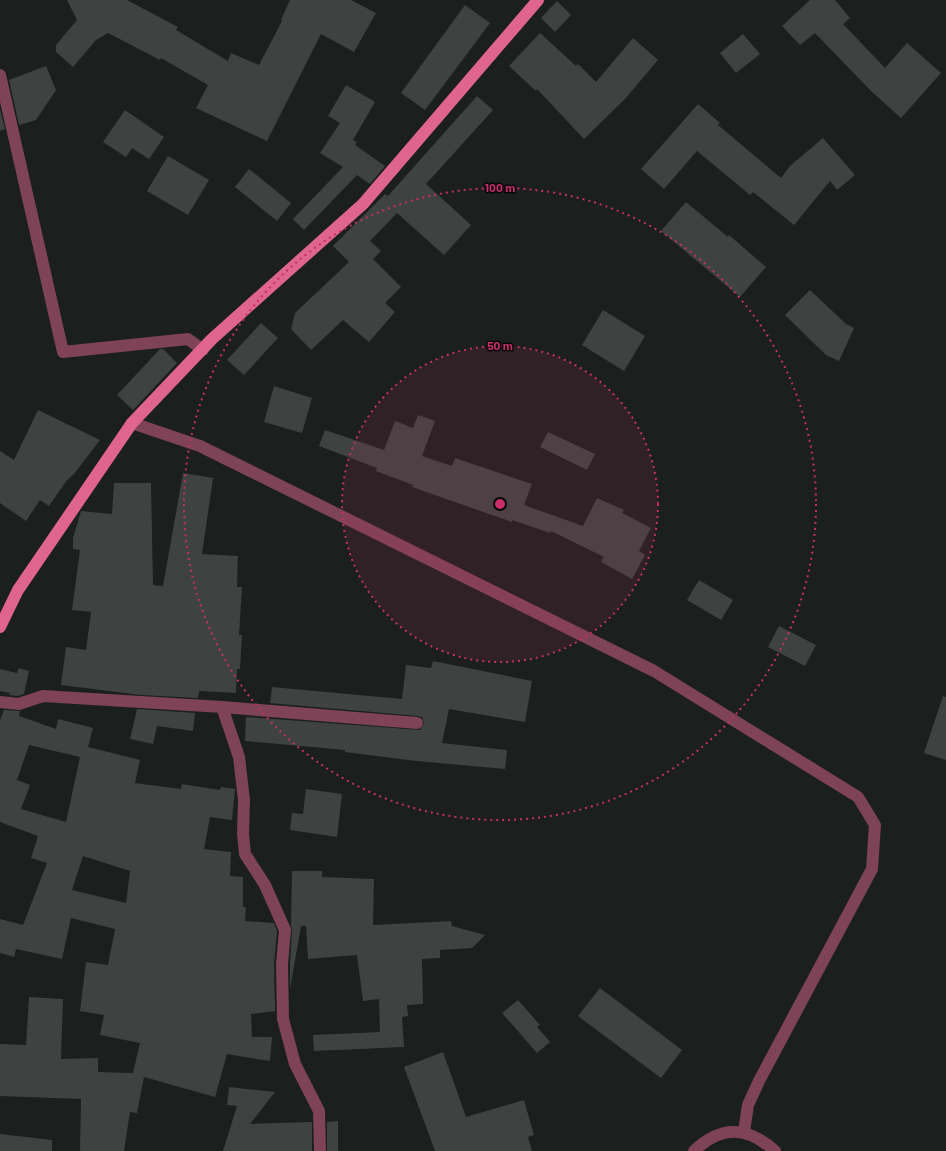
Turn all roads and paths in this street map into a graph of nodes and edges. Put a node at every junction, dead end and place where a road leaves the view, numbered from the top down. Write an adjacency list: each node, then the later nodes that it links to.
1 (538, 0): 3 (main road)
2 (0, 75): 3 (street)
3 (203, 350): 4 (main road)
4 (132, 423): 5 (main road); 9 (street)
5 (0, 627)
6 (0, 702): 7 (street)
7 (222, 707): 8 (street); 10 (street)
8 (417, 723)
9 (744, 1132): 11 (street); 12 (street)
10 (320, 1151)
11 (694, 1151)
12 (775, 1151)

